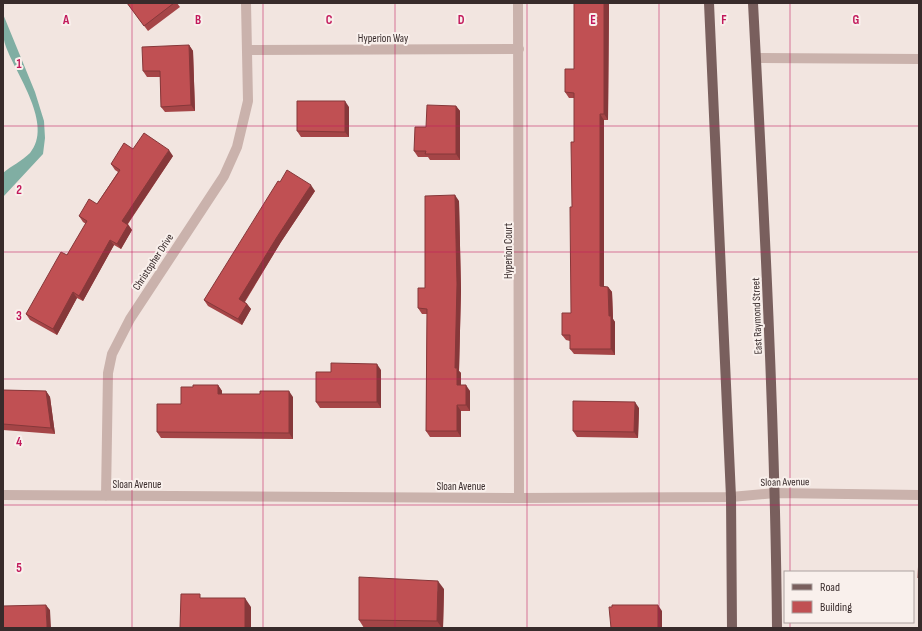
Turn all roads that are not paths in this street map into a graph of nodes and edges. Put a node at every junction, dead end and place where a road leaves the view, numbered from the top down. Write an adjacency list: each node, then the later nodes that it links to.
1 (246, 3): 6 (street, Christopher Drive)
2 (518, 3): 5 (street, Hyperion Court)
3 (709, 3): 13 (main road)
4 (753, 3): 7 (main road, East Raymond Street)
5 (519, 49): 6 (street, Hyperion Way); 14 (street, Hyperion Court)
6 (248, 50): 12 (street, Christopher Drive)
7 (756, 58): 8 (street); 9 (main road, East Raymond Street)
8 (919, 59)
9 (775, 493): 11 (street, Sloan Avenue); 13 (street, Sloan Avenue); 16 (main road, East Raymond Street)
10 (3, 495): 12 (street, Sloan Avenue)
11 (919, 495)
12 (106, 496): 14 (street, Sloan Avenue)
13 (731, 497): 14 (street, Sloan Avenue); 15 (main road)
14 (519, 498)
15 (732, 628)
16 (777, 628)

